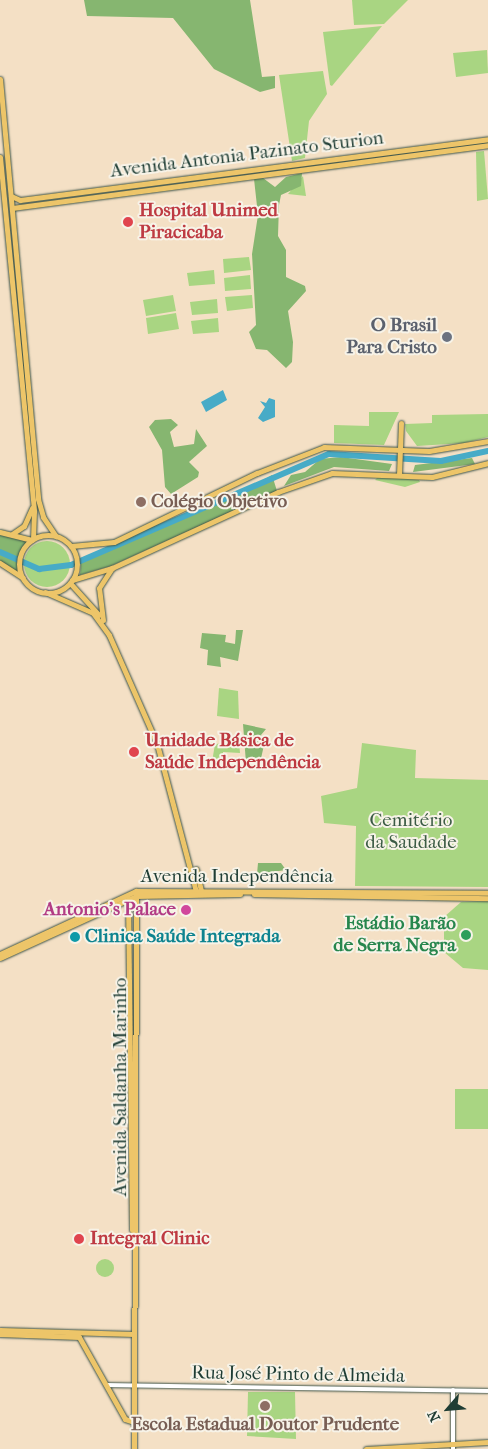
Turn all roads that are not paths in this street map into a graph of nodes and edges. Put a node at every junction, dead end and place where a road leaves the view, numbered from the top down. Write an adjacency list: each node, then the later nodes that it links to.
1 (0, 80): 5 (main road)
2 (488, 139): 4 (main road, Avenida Antonia Pazinato Sturion)
3 (0, 141): 5 (main road)
4 (459, 142): 7 (main road); 9 (main road, Avenida Antonia Pazinato Sturion)
5 (6, 144): 14 (main road)
6 (488, 145): 7 (main road, Avenida Antonia Pazinato Sturion)
7 (449, 150): 11 (main road, Avenida Antonia Pazinato Sturion)
8 (0, 157): 17 (main road)
9 (195, 177): 10 (main road, Avenida Antonia Pazinato Sturion); 11 (main road)
10 (177, 179): 12 (main road); 13 (main road, Avenida Antonia Pazinato Sturion)
11 (193, 184): 12 (main road, Avenida Antonia Pazinato Sturion)
12 (175, 186): 15 (main road, Avenida Antonia Pazinato Sturion)
13 (97, 189): 14 (main road, Avenida Antonia Pazinato Sturion); 15 (main road)
14 (10, 196): 16 (main road)
15 (66, 200): 16 (main road, Avenida Antonia Pazinato Sturion)
16 (12, 208): 18 (main road)
17 (7, 236): 18 (main road); 19 (main road)
18 (14, 238): 20 (main road)
19 (14, 305): 20 (main road); 26 (main road)
20 (23, 329): 29 (main road)
21 (401, 422): 23 (main road)
22 (488, 441): 23 (main road)
23 (400, 449): 25 (main road); 31 (main road)
24 (488, 463): 25 (main road)
25 (398, 475): 33 (main road)
26 (33, 502): 28 (main road); 30 (main road)
27 (0, 532): 28 (main road)
28 (12, 534): 30 (main road)
29 (56, 536): 30 (main road); 31 (main road)
30 (33, 539): 34 (main road)
31 (71, 546): 35 (main road)
32 (0, 563): 34 (main road)
33 (112, 568): 35 (main road); 37 (main road)
34 (23, 578): 36 (main road)
35 (71, 582): 36 (main road); 37 (main road)
36 (45, 592): 38 (main road)
37 (103, 620): 38 (main road)
38 (197, 892): 39 (main road, Avenida Independência); 40 (main road, Avenida Independência); 43 (main road, Avenida Independência)
39 (452, 892): 41 (main road, Avenida Independência); 43 (main road)
40 (136, 893): 42 (main road, Avenida Independência); 45 (main road, Avenida Independência); 50 (main road, Avenida Saldanha Marinho)
41 (488, 893)
42 (127, 894): 45 (main road, Avenida Saldanha Marinho); 46 (main road, Avenida Independência)
43 (396, 897): 44 (main road, Avenida Independência)
44 (488, 898)
45 (128, 900): 47 (main road, Avenida Independência); 50 (main road, Avenida Saldanha Marinho)
46 (86, 916): 47 (main road); 48 (main road, Avenida Independência)
47 (74, 926): 49 (main road, Avenida Independência)
48 (0, 954)
49 (0, 958)
50 (134, 1283): 54 (main road, Avenida Saldanha Marinho)
51 (0, 1330): 52 (main road)
52 (83, 1332): 54 (main road); 55 (main road); 56 (main road)
53 (0, 1334): 55 (main road)
54 (134, 1334): 58 (main road, Avenida Saldanha Marinho)
55 (73, 1335): 56 (main road)
56 (82, 1339): 57 (main road)
57 (107, 1385): 58 (street, Rua José Pinto de Almeida); 61 (main road)
58 (134, 1386): 59 (street, Rua José Pinto de Almeida); 61 (main road, Avenida Saldanha Marinho)
59 (453, 1390): 60 (street, Rua José Pinto de Almeida); 62 (street)
60 (488, 1391)
61 (134, 1422): 64 (main road, Avenida Saldanha Marinho)
62 (453, 1441): 63 (main road); 65 (main road); 66 (street)
63 (488, 1442)
64 (134, 1449)
65 (366, 1449)
66 (453, 1449)

